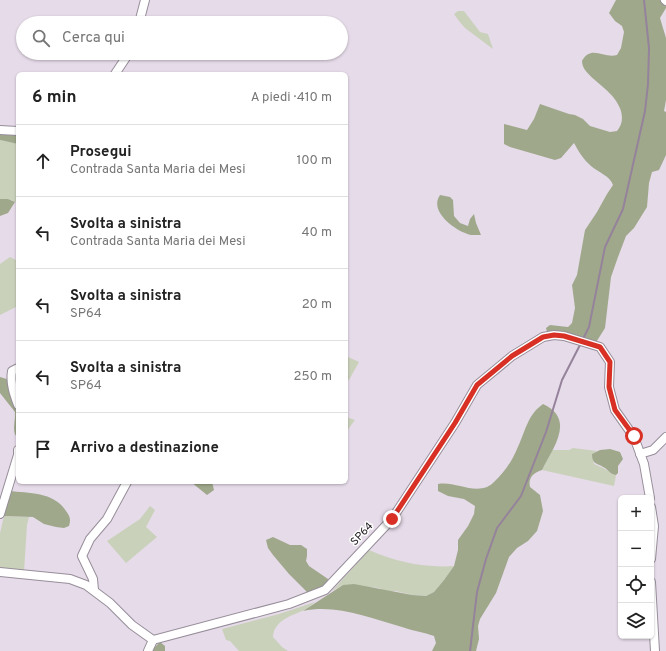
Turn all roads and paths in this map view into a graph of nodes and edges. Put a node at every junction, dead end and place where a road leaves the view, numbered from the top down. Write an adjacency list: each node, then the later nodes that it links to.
1 (145, 0): 2 (street)
2 (141, 16)
3 (124, 60): 4 (street)
4 (116, 72)
5 (0, 130): 6 (street)
6 (16, 131)
7 (16, 369): 8 (street)
8 (16, 400)
9 (666, 437): 10 (street)
10 (640, 454): 13 (street, SP64); 18 (street, SP64 / SP64)
11 (16, 462): 14 (street)
12 (127, 484): 16 (street)
13 (649, 495)
14 (0, 514)
15 (0, 572): 16 (street)
16 (94, 590): 18 (street)
17 (653, 603): 20 (street)
18 (153, 640): 19 (street)
19 (148, 651)
20 (656, 651)

